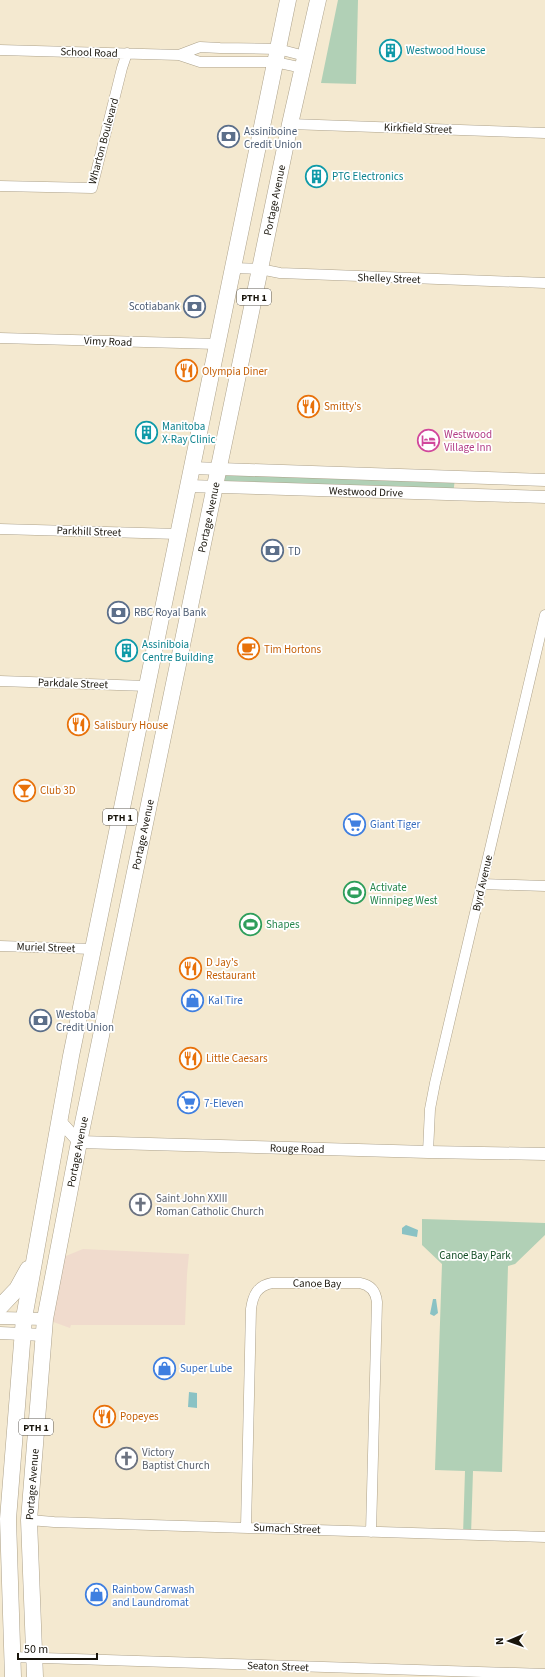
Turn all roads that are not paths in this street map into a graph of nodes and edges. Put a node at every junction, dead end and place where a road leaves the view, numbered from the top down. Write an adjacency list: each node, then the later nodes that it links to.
1 (288, 0): 6 (highway, Portage Avenue / PTH 1)
2 (318, 0): 7 (highway, Portage Avenue / PTH 1)
3 (0, 50): 4 (street, School Road)
4 (127, 53): 5 (street, School Road); 10 (street, Wharton Boulevard)
5 (179, 55): 6 (street, School Road); 6 (street, School Road)
6 (277, 55): 7 (street, School Road); 11 (highway, Portage Avenue / PTH 1)
7 (304, 62): 8 (highway, Portage Avenue / PTH 1)
8 (290, 124): 9 (street, Kirkfield Street); 12 (highway, Portage Avenue / PTH 1)
9 (545, 133)
10 (0, 186)
11 (233, 268): 12 (street, Shelley Street); 15 (highway, Portage Avenue / PTH 1)
12 (260, 269): 13 (street, Shelley Street); 17 (highway, Portage Avenue / PTH 1)
13 (545, 283)
14 (0, 338): 15 (street, Vimy Road)
15 (217, 344): 16 (highway, Portage Avenue / PTH 1)
16 (192, 468): 17 (street, Westwood Drive); 19 (highway, Portage Avenue / PTH 1)
17 (218, 469): 18 (street, Westwood Drive); 20 (highway, Portage Avenue / PTH 1)
18 (545, 480)
19 (188, 486): 20 (street, Westwood Drive); 23 (highway, Portage Avenue / PTH 1)
20 (215, 488): 21 (street, Westwood Drive); 33 (highway, Portage Avenue / PTH 1)
21 (545, 497)
22 (0, 529): 23 (street, Parkhill Street)
23 (178, 534): 26 (highway, Portage Avenue / PTH 1)
24 (545, 615): 27 (street, Byrd Avenue)
25 (0, 681): 26 (street, Parkdale Street)
26 (147, 686): 30 (highway, Portage Avenue / PTH 1)
27 (482, 884): 28 (street); 34 (street, Byrd Avenue)
28 (545, 886)
29 (0, 946): 30 (street, Muriel Street)
30 (92, 949): 31 (highway, Portage Avenue / PTH 1)
31 (59, 1120): 32 (highway, Portage Avenue / PTH 1); 33 (street)
32 (56, 1137): 36 (highway); 37 (highway, Portage Avenue / PTH 1)
33 (78, 1142): 34 (street, Rouge Road); 36 (highway, Portage Avenue / PTH 1)
34 (428, 1152): 35 (street, Rouge Road)
35 (545, 1154)
36 (73, 1171): 40 (highway, Portage Avenue / PTH 1)
37 (35, 1255): 38 (highway); 41 (highway, Portage Avenue / PTH 1)
38 (0, 1307)
39 (0, 1318): 41 (street)
40 (45, 1319): 41 (street); 43 (highway, Portage Avenue / PTH 1)
41 (23, 1326): 42 (street); 43 (street); 48 (highway, Portage Avenue / PTH 1)
42 (0, 1332)
43 (43, 1335): 44 (highway, Portage Avenue / PTH 1)
44 (29, 1520): 45 (street, Sumach Street); 49 (highway, Portage Avenue / PTH 1)
45 (246, 1527): 46 (street, Sumach Street); 46 (street, Canoe Bay)
46 (371, 1532): 47 (street, Sumach Street)
47 (545, 1537)
48 (11, 1657): 49 (street, Seaton Street); 51 (highway, Portage Avenue / PTH 1)
49 (33, 1658): 50 (street, Seaton Street); 52 (highway, Portage Avenue / PTH 1)
50 (545, 1674)
51 (13, 1677)
52 (35, 1677)

